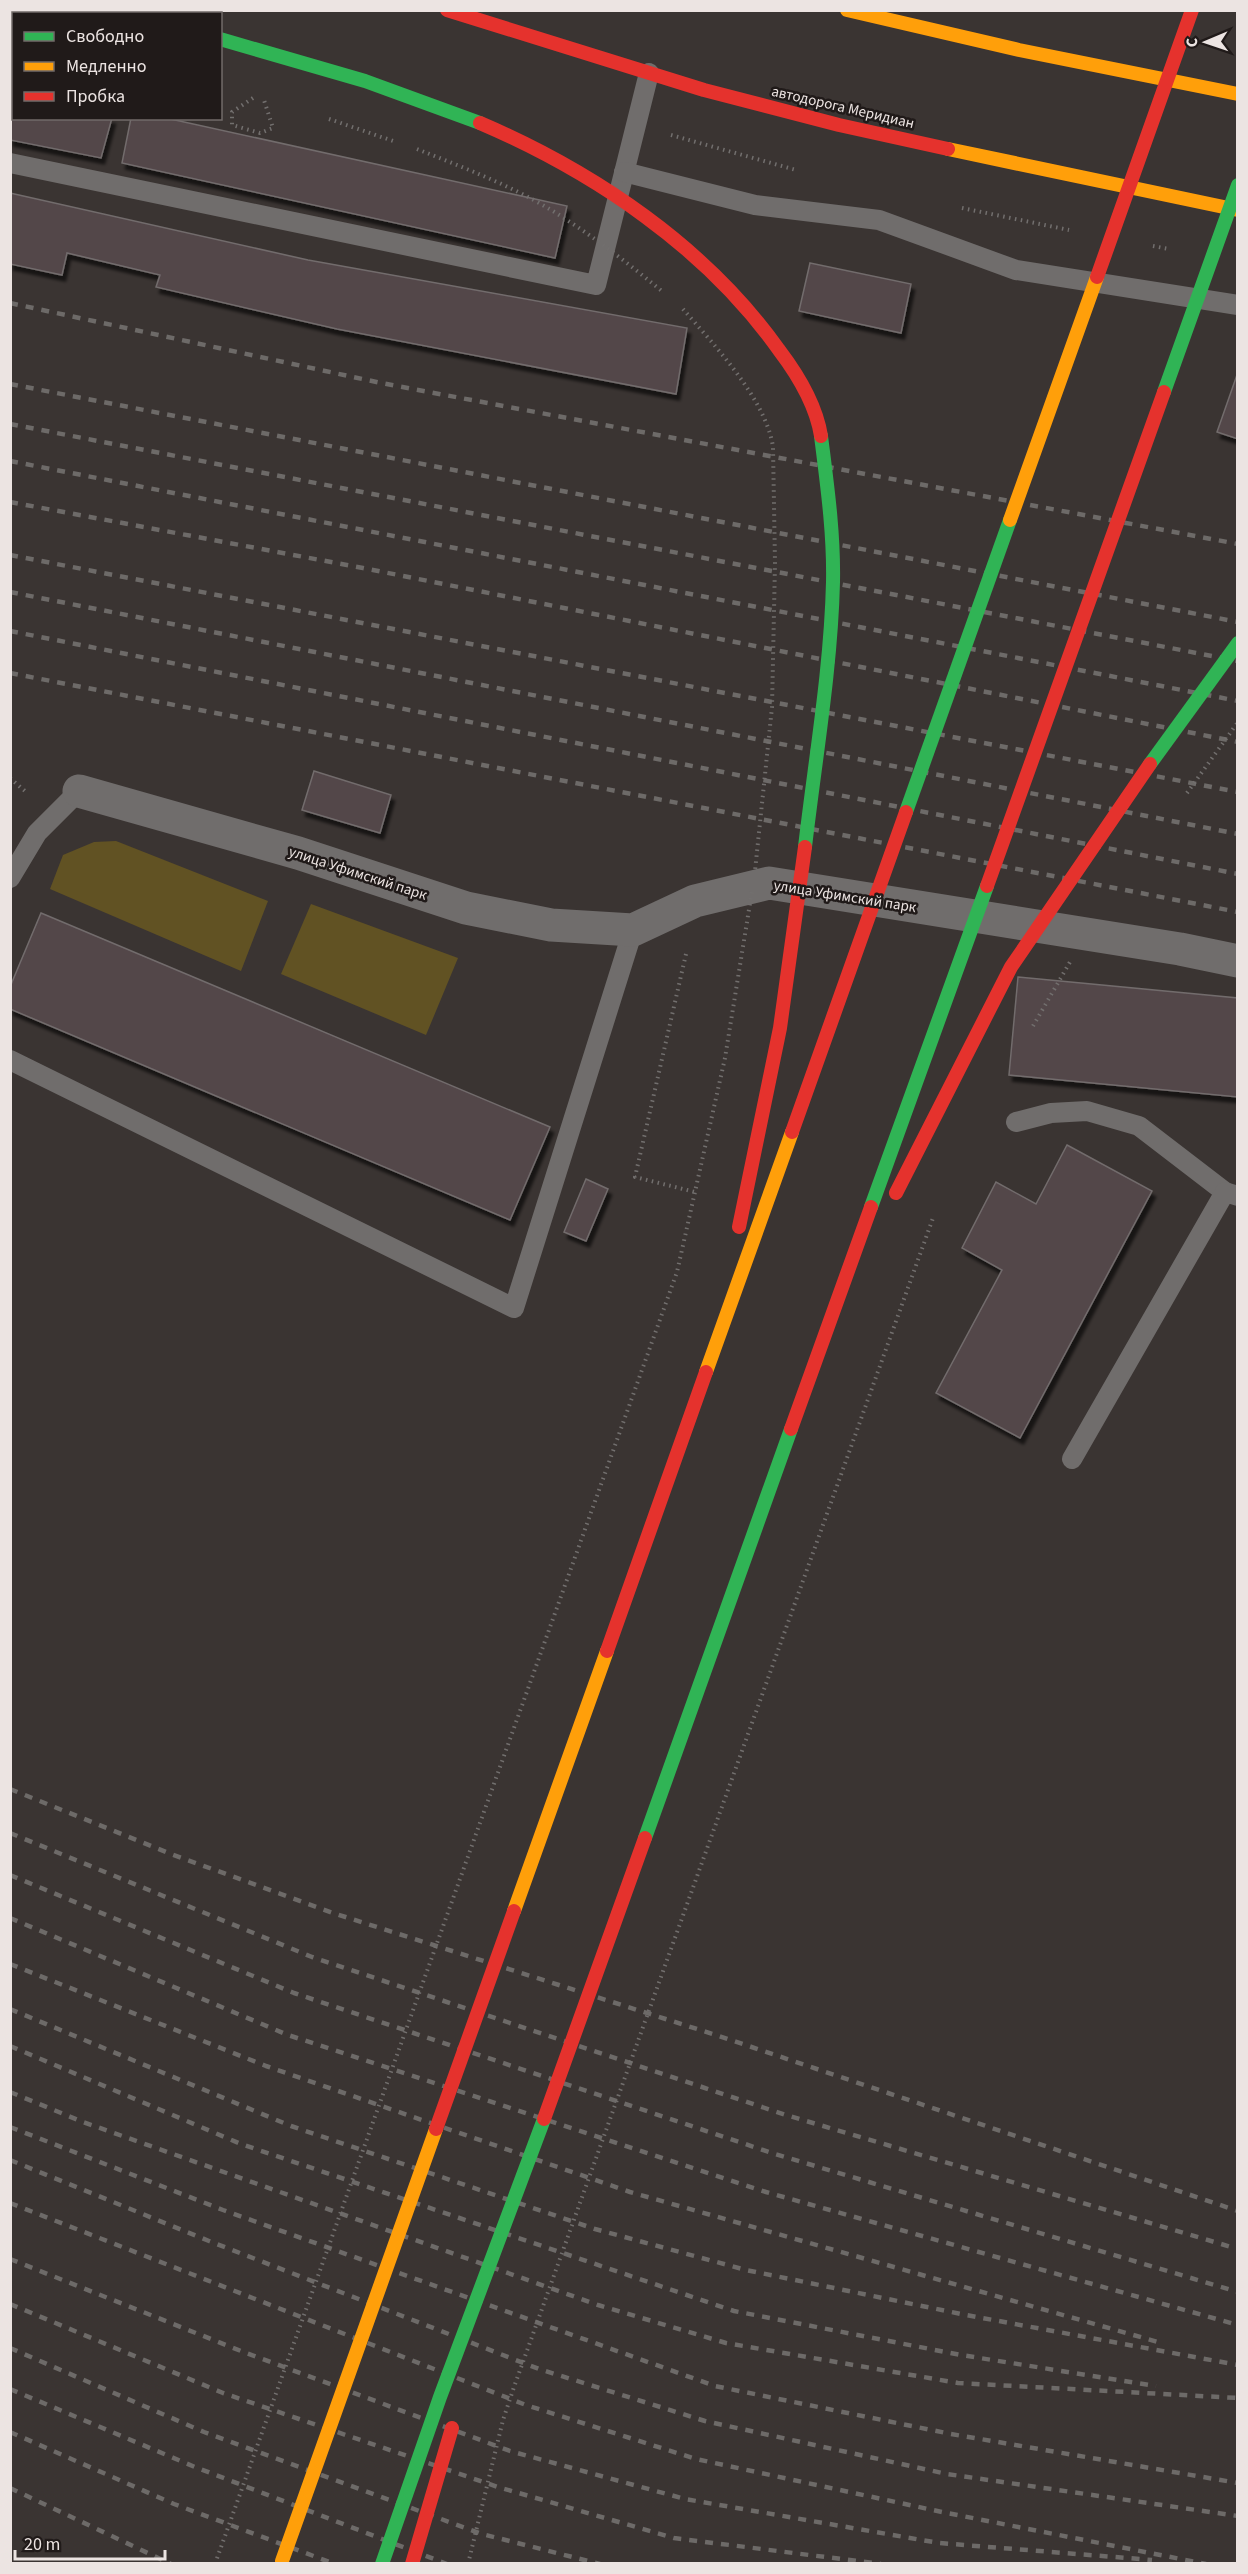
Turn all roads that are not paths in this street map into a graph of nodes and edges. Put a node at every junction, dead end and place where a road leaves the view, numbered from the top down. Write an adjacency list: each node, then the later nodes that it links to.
1 (447, 10): 7 (main road, автодорога Меридиан)
2 (847, 10): 6 (main road)
3 (1192, 10): 23 (main road, bridge)
4 (956, 21): 6 (main road)
5 (222, 40): 23 (main road, bridge)
6 (1018, 51): 8 (main road)
7 (649, 74): 10 (lane); 12 (main road, автодорога Меридиан)
8 (1238, 94)
9 (10, 163): 10 (lane)
10 (624, 172): 13 (lane)
11 (1238, 185): 22 (main road, bridge)
12 (1238, 210)
13 (1238, 305)
14 (1238, 643): 22 (main road, bridge)
15 (80, 791): 16 (lane); 17 (street, улица Уфимский парк)
16 (10, 878)
17 (633, 930): 18 (street, улица Уфимский парк); 19 (lane)
18 (1238, 961)
19 (10, 1059)
20 (1016, 1122): 21 (lane)
21 (1231, 1194): 24 (lane)
22 (834, 1312): 25 (main road, bridge)
23 (715, 1344): 28 (main road, bridge)
24 (1072, 1459)
25 (525, 2172): 26 (main road, bridge); 29 (main road, bridge)
26 (479, 2333)
27 (456, 2414): 30 (main road, bridge)
28 (281, 2563)
29 (382, 2564)
30 (412, 2564)

